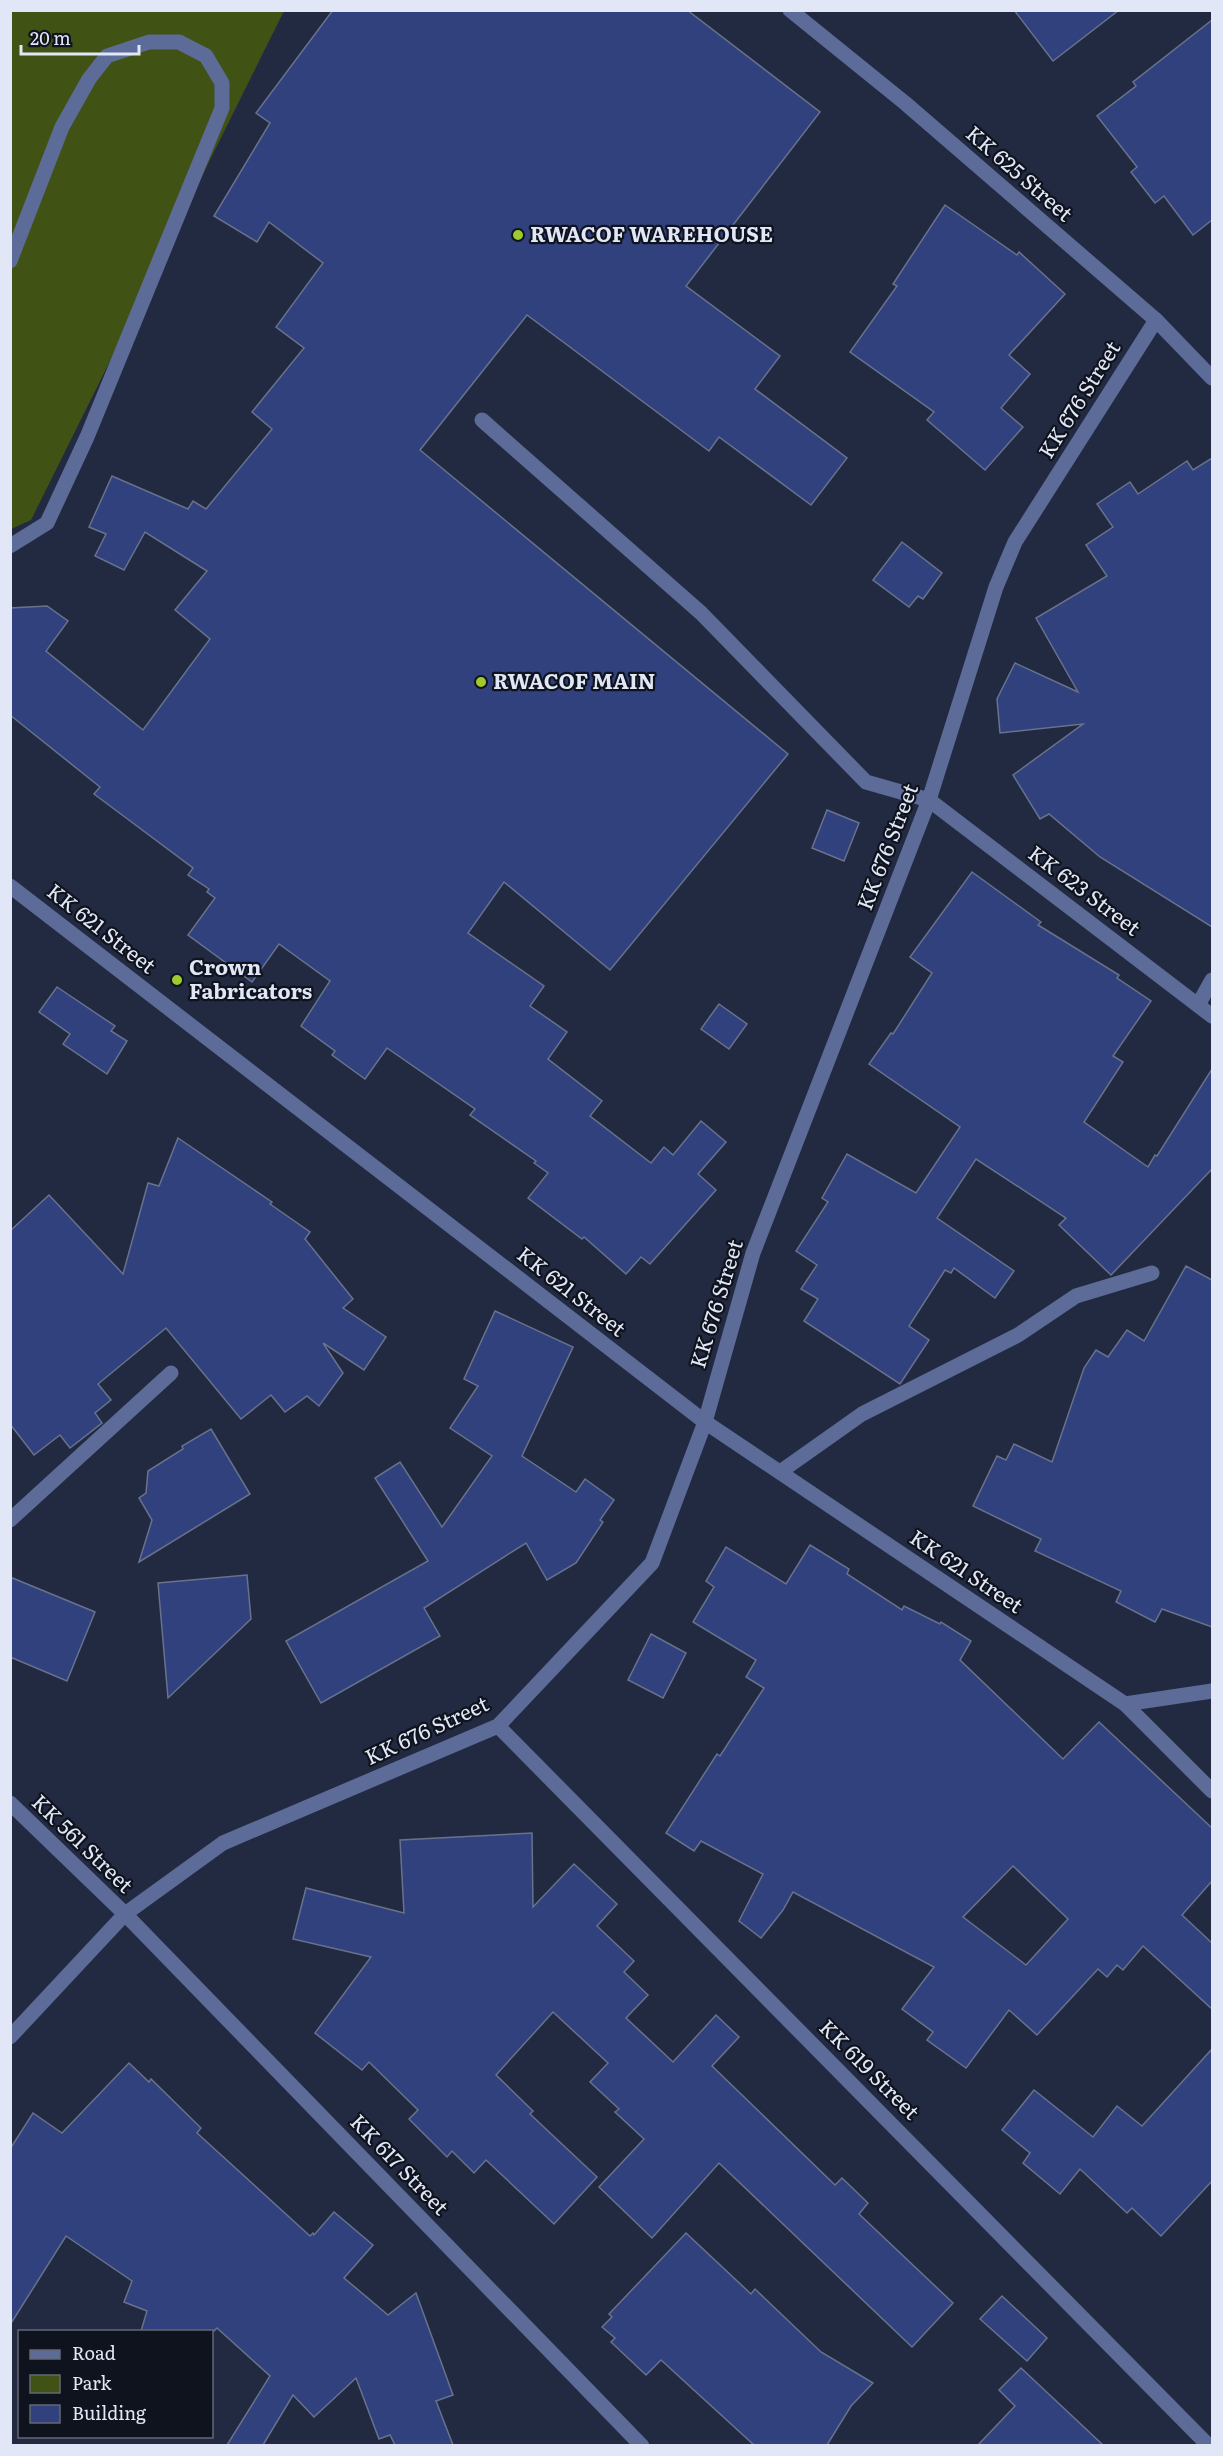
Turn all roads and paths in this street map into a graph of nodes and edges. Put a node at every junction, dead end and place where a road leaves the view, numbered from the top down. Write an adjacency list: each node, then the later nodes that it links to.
1 (790, 10): 3 (street, KK 625 Street)
2 (10, 261): 6 (street)
3 (1156, 320): 4 (street, KK 625 Street); 7 (street, KK 676 Street)
4 (1212, 378)
5 (482, 420): 7 (street)
6 (10, 546)
7 (930, 800): 10 (street, KK 623 Street); 14 (street, KK 676 Street)
8 (10, 886): 14 (street, KK 621 Street)
9 (1212, 980): 10 (street)
10 (1198, 1005): 11 (street, KK 623 Street)
11 (1212, 1016)
12 (1152, 1273): 15 (street)
13 (171, 1373): 16 (street)
14 (705, 1422): 15 (street, KK 621 Street); 19 (street, KK 676 Street)
15 (780, 1472): 18 (street, KK 621 Street)
16 (10, 1520)
17 (1212, 1691): 18 (street)
18 (1125, 1704): 20 (street, KK 621 Street)
19 (498, 1726): 22 (street, KK 676 Street); 25 (street, KK 619 Street)
20 (1212, 1791)
21 (10, 1803): 22 (street, KK 561 Street)
22 (125, 1914): 23 (street, KK 676 Street); 24 (street, KK 617 Street)
23 (10, 2037)
24 (642, 2445)
25 (1209, 2445)

